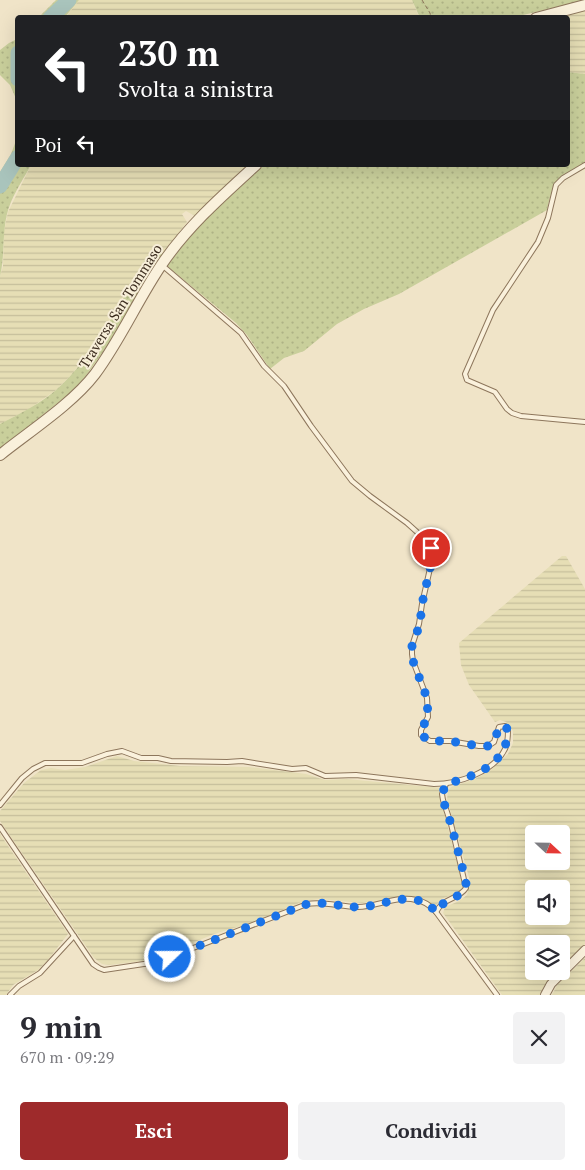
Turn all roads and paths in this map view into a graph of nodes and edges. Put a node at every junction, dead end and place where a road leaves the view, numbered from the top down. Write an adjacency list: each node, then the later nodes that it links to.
1 (422, 0): 3 (path)
2 (585, 4): 4 (street)
3 (430, 15)
4 (546, 15)
5 (585, 165): 8 (lane)
6 (254, 167): 7 (street, Traversa San Tommaso)
7 (161, 265): 9 (street, Traversa San Tommaso); 10 (lane)
8 (585, 422)
9 (0, 455)
10 (446, 784): 11 (lane); 13 (lane)
11 (0, 805)
12 (0, 828): 14 (lane)
13 (436, 912): 14 (lane); 17 (lane)
14 (74, 936): 16 (lane)
15 (585, 950): 18 (street)
16 (10, 995)
17 (497, 995)
18 (545, 995)

